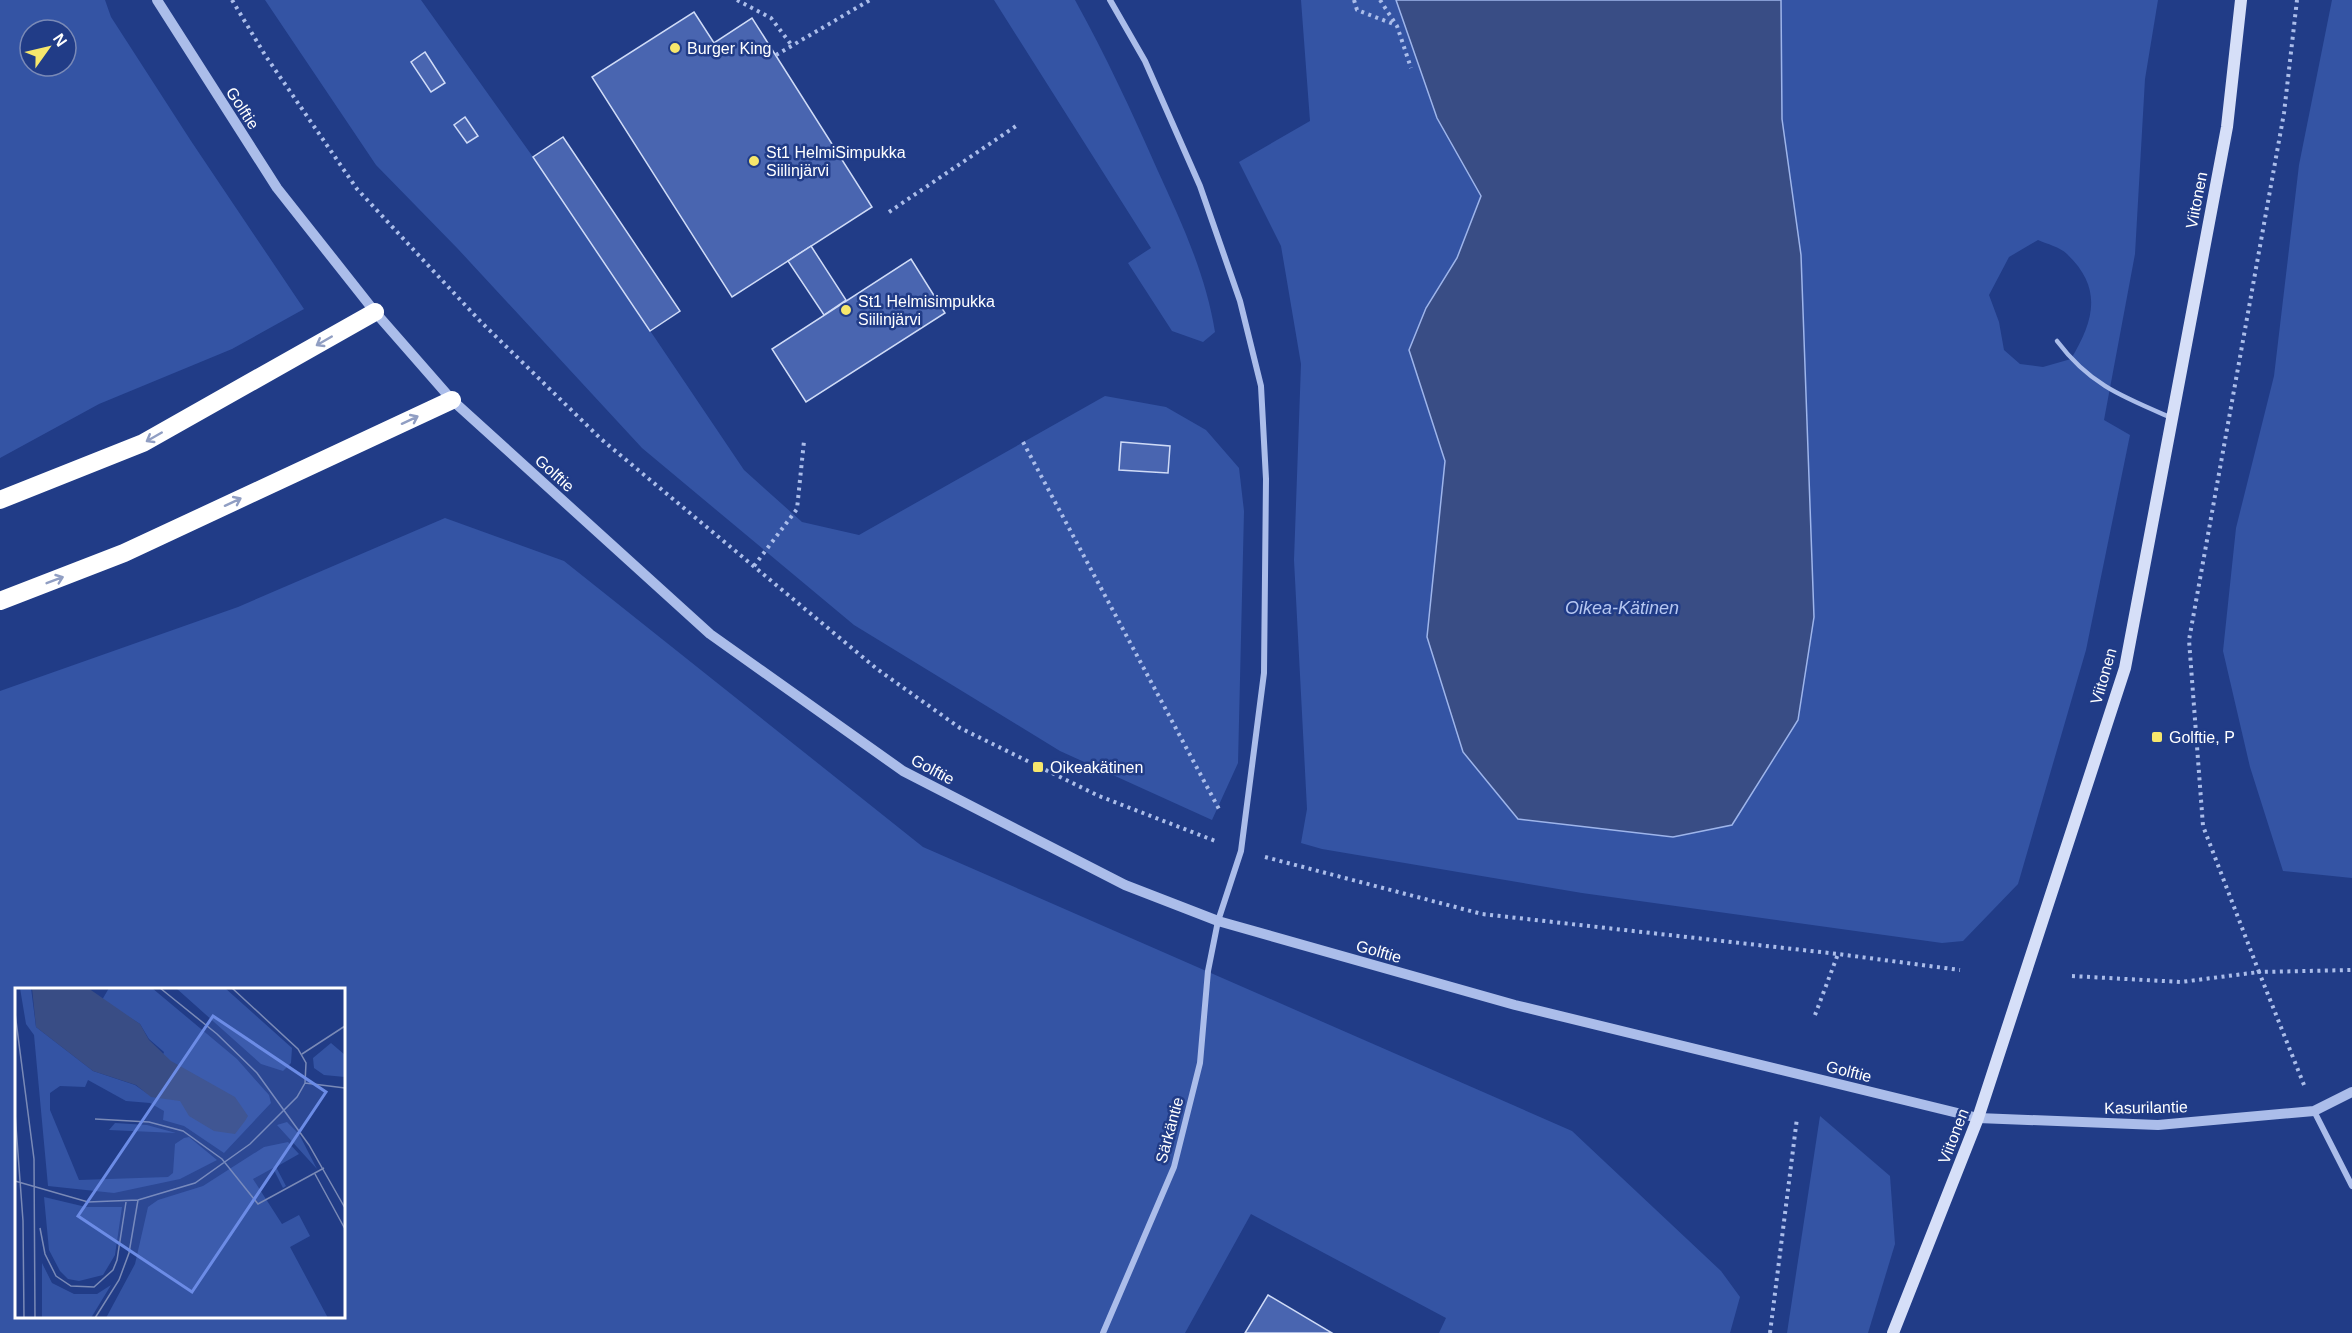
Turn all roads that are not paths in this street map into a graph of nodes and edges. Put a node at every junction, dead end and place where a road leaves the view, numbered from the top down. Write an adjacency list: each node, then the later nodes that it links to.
1 (157, 0): 4 (street, Golftie)
2 (1110, 0): 10 (street, Särkäntie)
3 (2241, 0): 7 (main road, Viitonen)
4 (375, 312): 6 (street, Golftie); 8 (highway, one-way to 8)
5 (2057, 341): 7 (lane)
6 (452, 400): 9 (highway, one-way to 6); 10 (street, Golftie)
7 (2172, 418): 13 (main road, Viitonen)
8 (0, 500)
9 (0, 601)
10 (1218, 921): 13 (street, Golftie); 15 (street, Särkäntie)
11 (2352, 1092): 12 (street, Kasurilantie)
12 (2314, 1111): 13 (street, Kasurilantie); 14 (street)
13 (1978, 1118): 16 (main road, Viitonen)
14 (2352, 1186)
15 (1102, 1333)
16 (1893, 1333)

